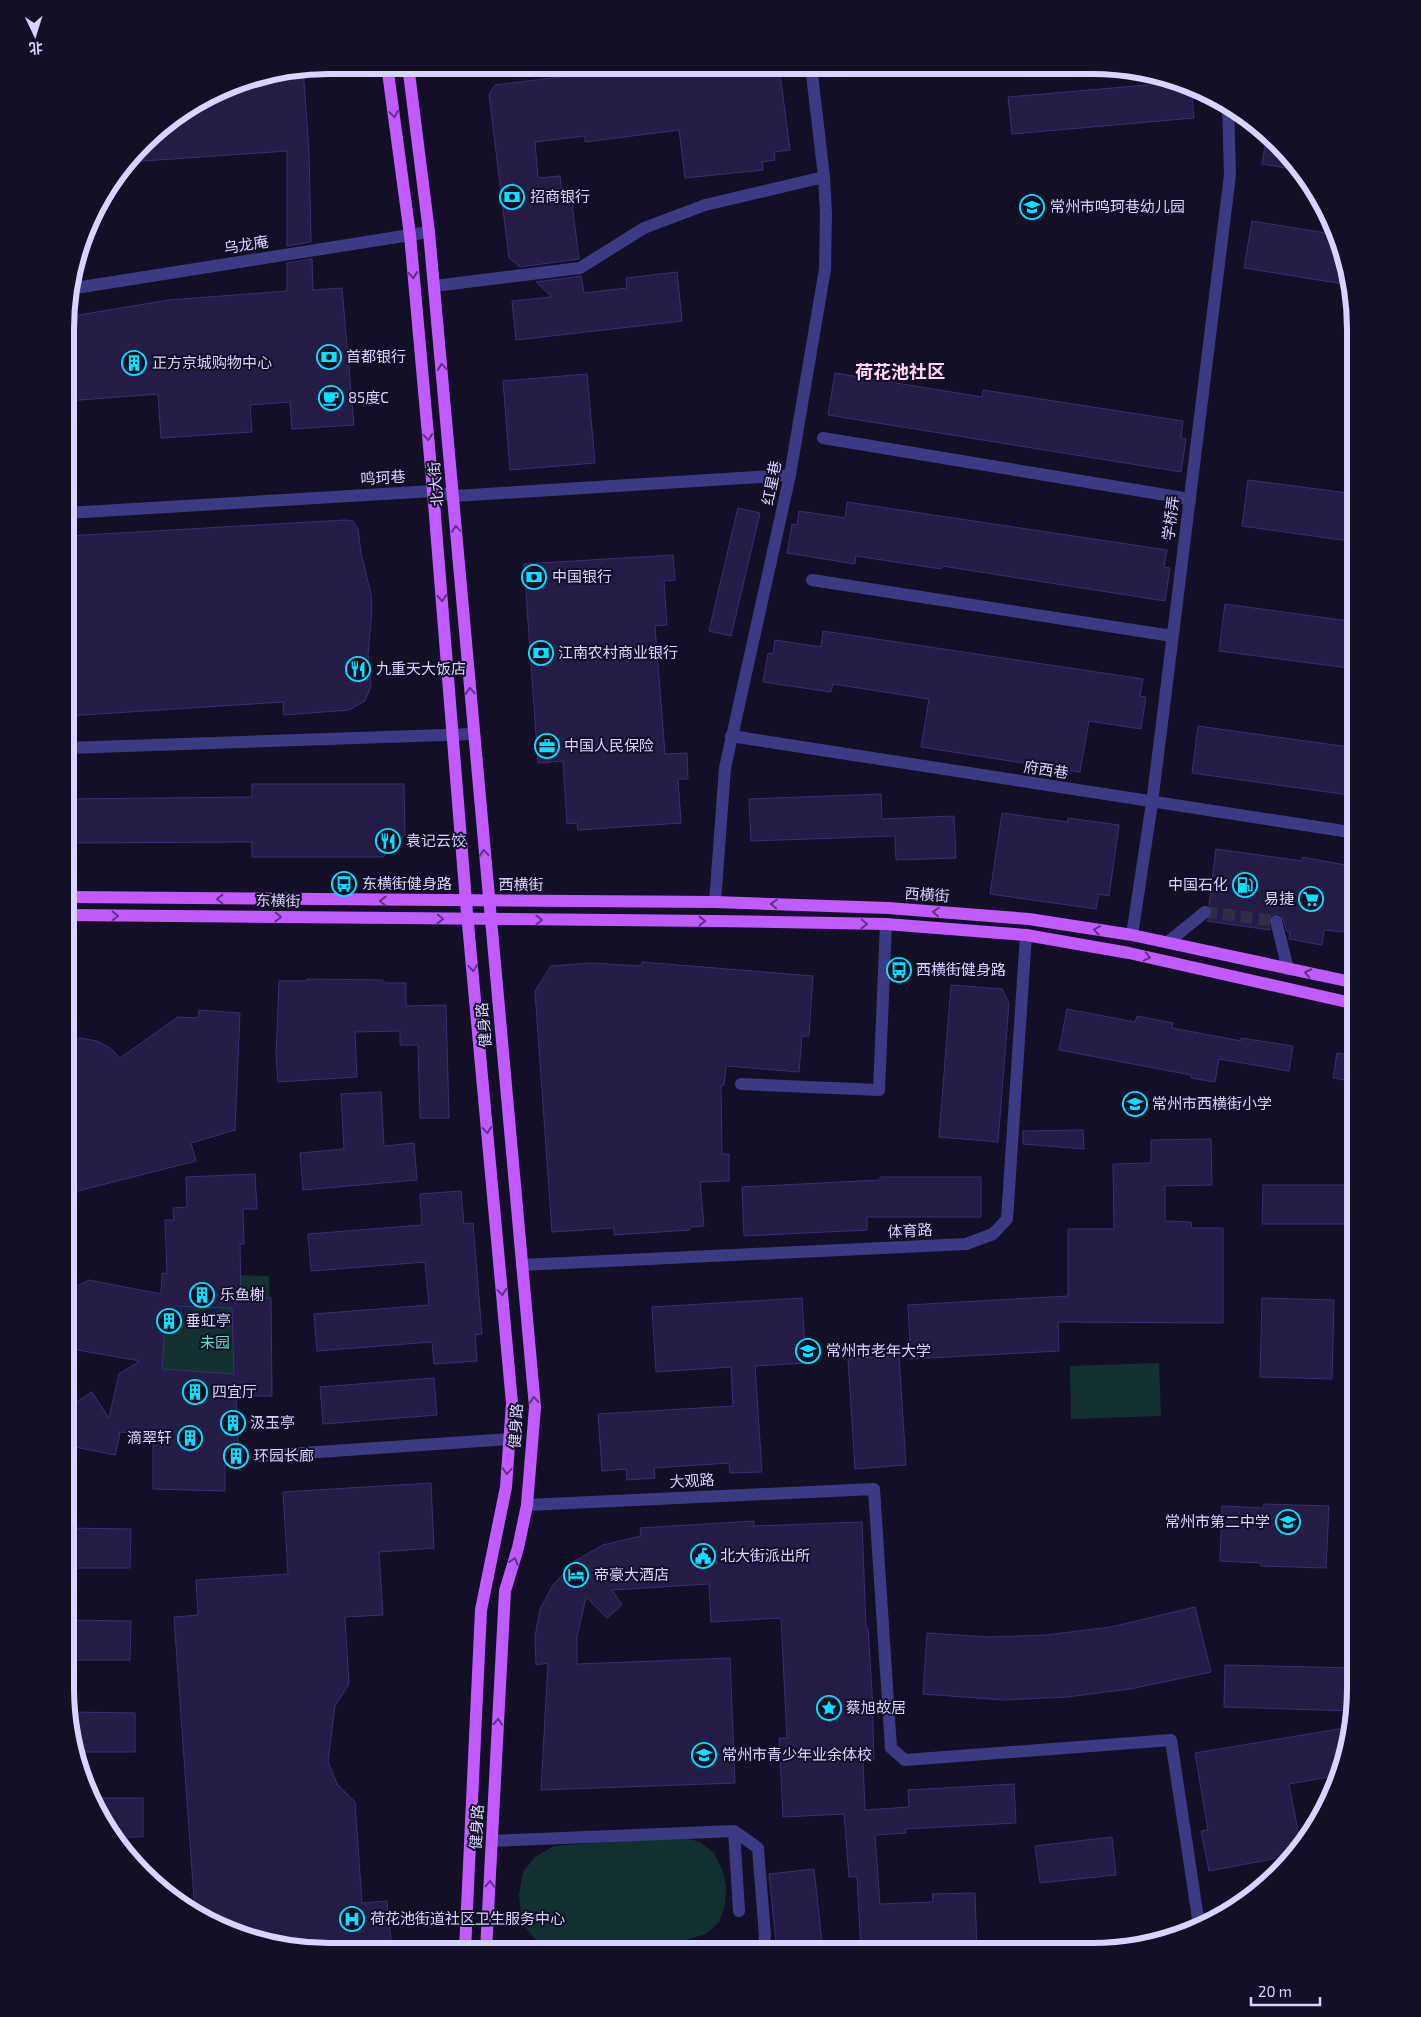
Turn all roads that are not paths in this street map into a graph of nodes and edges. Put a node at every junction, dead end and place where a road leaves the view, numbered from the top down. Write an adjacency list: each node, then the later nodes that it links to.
1 (388, 74): 7 (main road, 北大街, one-way to 7)
2 (409, 74): 6 (main road, 北大街)
3 (812, 74): 5 (street, 红星巷)
4 (1228, 113): 14 (street, 学桥弄)
5 (824, 177): 8 (street); 11 (street, 红星巷)
6 (429, 232): 7 (street, 乌龙庵); 8 (main road, 北大街)
7 (410, 235): 9 (street, 乌龙庵); 12 (main road, 北大街, one-way to 12)
8 (434, 286): 13 (main road, 北大街, one-way to 8)
9 (77, 289)
10 (823, 438): 14 (street)
11 (790, 476): 13 (street, 鸣珂巷); 20 (street, 红星巷)
12 (433, 491): 13 (street, 鸣珂巷); 15 (street, 鸣珂巷); 18 (main road, 北大街, one-way to 18)
13 (454, 496): 19 (main road, 北大街, one-way to 13)
14 (1190, 499): 17 (street, 学桥弄)
15 (74, 514)
16 (812, 580): 17 (street)
17 (1172, 636): 22 (street, 学桥弄)
18 (453, 734): 19 (street); 21 (street); 25 (main road, 北大街)
19 (473, 734): 26 (main road, 北大街, one-way to 19)
20 (731, 736): 22 (street, 府西巷); 27 (street, 红星巷)
21 (74, 748)
22 (1152, 803): 23 (street, 府西巷); 35 (street, 学桥弄)
23 (1347, 832)
24 (74, 897): 25 (main road, 东横街, one-way to 24)
25 (466, 902): 26 (main road, 东横街); 30 (main road, 健身路)
26 (489, 902): 27 (main road, 西横街); 31 (main road, 健身路)
27 (714, 902): 35 (main road, 西横街, one-way to 27)
28 (1205, 912): 36 (street)
29 (74, 915): 30 (main road, 东横街, one-way to 30)
30 (468, 920): 31 (main road, 东横街); 42 (main road, 健身路, one-way to 42)
31 (490, 920): 33 (main road, one-way to 33); 41 (main road, 健身路)
32 (1276, 921): 37 (street)
33 (886, 924): 34 (main road); 40 (street)
34 (1026, 935): 39 (main road, one-way to 39); 41 (street, 体育路)
35 (1132, 935): 36 (main road, 西横街)
36 (1168, 942): 37 (main road, 西横街)
37 (1288, 969): 38 (main road, 西横街, one-way to 37)
38 (1347, 980)
39 (1347, 1002)
40 (741, 1084)
41 (522, 1265): 44 (main road, 健身路, one-way to 41)
42 (510, 1439): 43 (street); 49 (main road, 健身路, one-way to 49)
43 (259, 1456)
44 (527, 1505): 46 (main road, 健身路, one-way to 44); 48 (street, 大观路)
45 (734, 1831): 46 (street); 47 (street); 51 (street)
46 (492, 1842): 50 (main road, 健身路, one-way to 46)
47 (739, 1911)
48 (1198, 1920)
49 (465, 1943)
50 (486, 1943)
51 (764, 1943)

